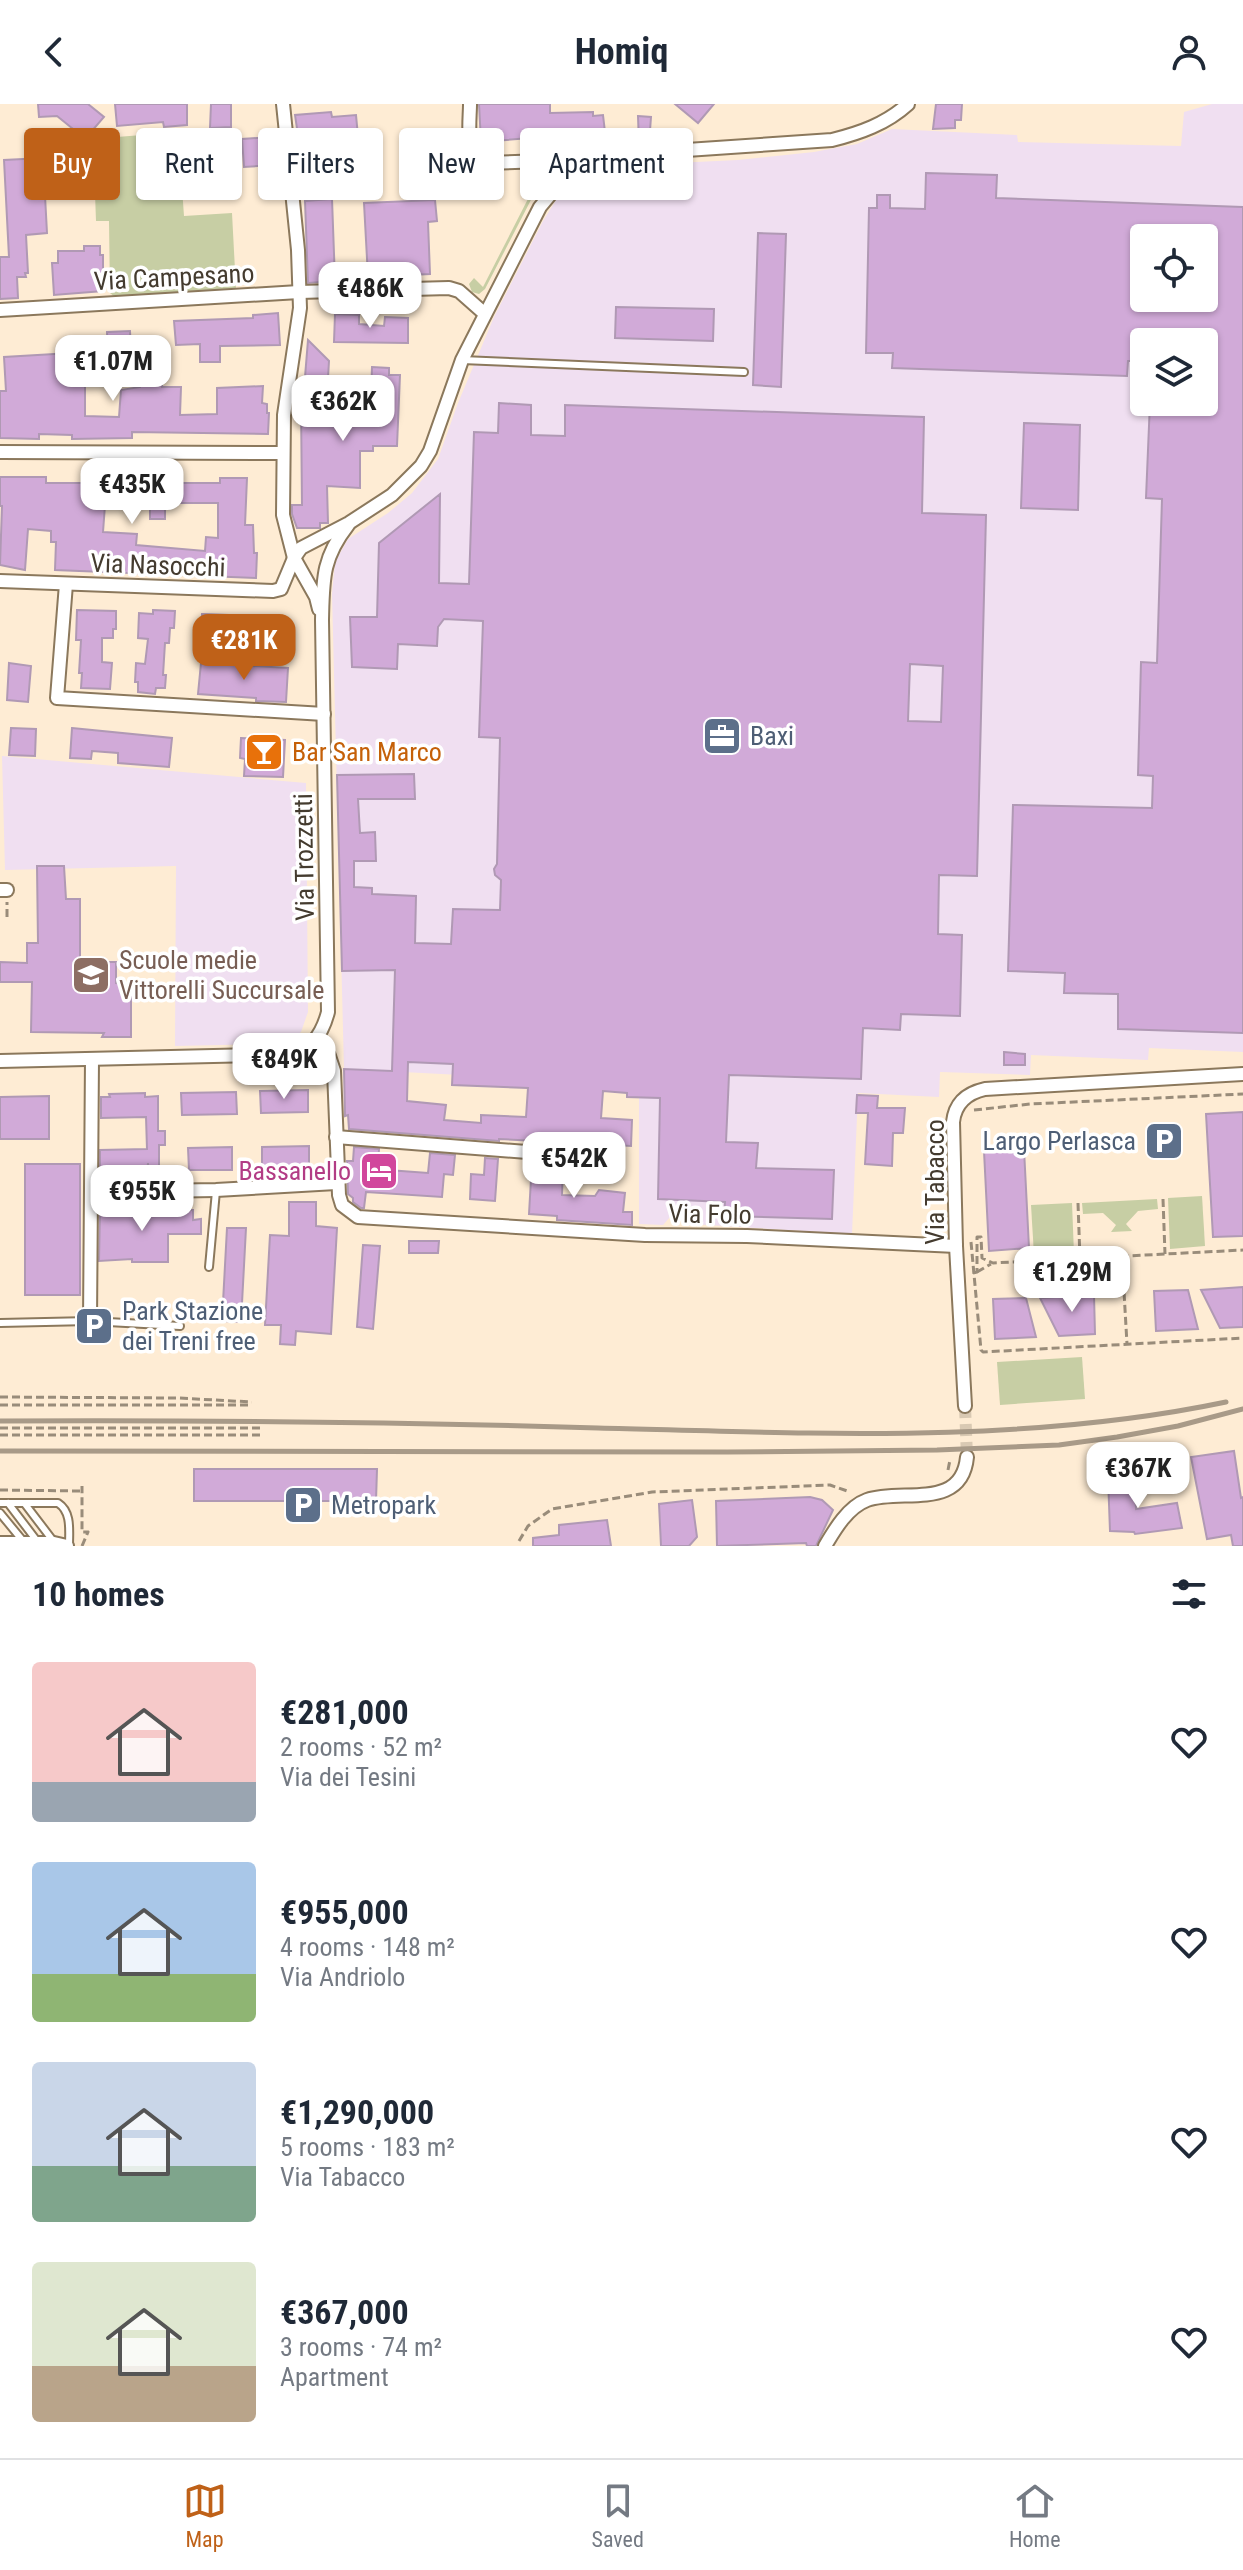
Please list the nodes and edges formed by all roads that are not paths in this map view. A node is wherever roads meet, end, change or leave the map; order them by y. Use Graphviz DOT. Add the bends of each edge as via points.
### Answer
graph roads {
  1 [pos="283,104"];
  2 [pos="470,104"];
  3 [pos="908,104"];
  4 [pos="693,150"];
  5 [pos="520,162"];
  6 [pos="546,200"];
  7 [pos="299,292"];
  8 [pos="0,310"];
  9 [pos="485,314"];
  10 [pos="462,360"];
  11 [pos="744,372"];
  12 [pos="0,452"];
  13 [pos="282,453"];
  14 [pos="349,523"];
  15 [pos="294,558"];
  16 [pos="0,581"];
  17 [pos="66,584"];
  18 [pos="322,620"];
  19 [pos="324,714"];
  20 [pos="315,1041"];
  21 [pos="92,1059"];
  22 [pos="0,1061"];
  23 [pos="1243,1074"];
  24 [pos="336,1137"];
  25 [pos="615,1159"];
  26 [pos="336,1183"];
  27 [pos="216,1190"];
  28 [pos="91,1192"];
  29 [pos="956,1246"];
  30 [pos="209,1267"];
  31 [pos="90,1321"];
  32 [pos="0,1323"];
  33 [pos="180,1326"];
  34 [pos="965,1406"];
  35 [pos="967,1457"];
  36 [pos="4,1503"];
  37 [pos="25,1504"];
  38 [pos="0,1513"];
  39 [pos="1,1541"];
  40 [pos="24,1543"];
  41 [pos="38,1543"];
  42 [pos="64,1545"];
  43 [pos="825,1546"];
  1 -- 7 [label="street"];
  2 -- 5 [label="street" via="471,147 477,159"];
  3 -- 4 [label="street, Via Trozzetti" via="883,123 832,140"];
  6 -- 9 [label="street, Via Trozzetti"];
  7 -- 8 [label="street, Via Campesano"];
  7 -- 9 [label="street, Via Campesano" via="449,288"];
  7 -- 13 [label="street"];
  9 -- 10 [label="street, Via Trozzetti"];
  10 -- 11 [label="lane"];
  10 -- 14 [label="street, Via Trozzetti" via="421,466 392,495"];
  12 -- 13 [label="street"];
  13 -- 15 [label="street" via="283,515"];
  14 -- 15 [label="street, Via Trozzetti" via="301,548"];
  14 -- 18 [label="street, Via Trozzetti" via="327,557"];
  15 -- 17 [label="street, Via Nasocchi" via="284,585 273,591"];
  15 -- 18 [label="street"];
  16 -- 17 [label="street, Via Nasocchi"];
  17 -- 19 [label="street" via="57,698"];
  18 -- 19 [label="street, Via Trozzetti"];
  19 -- 20 [label="street, Via Trozzetti" via="328,1012"];
  20 -- 21 [label="street" via="293,1054"];
  20 -- 24 [label="street" via="332,1062"];
  21 -- 22 [label="street"];
  21 -- 28 [label="street"];
  23 -- 29 [label="street, Via Tabacco" via="985,1089 968,1095 956,1107 953,1122"];
  24 -- 25 [label="street"];
  24 -- 26 [label="street"];
  26 -- 27 [label="street"];
  26 -- 29 [label="street, Via Folo" via="342,1205 367,1219"];
  27 -- 28 [label="street"];
  27 -- 30 [label="lane"];
  28 -- 31 [label="street"];
  29 -- 34 [label="street, Via Tabacco"];
  31 -- 32 [label="lane"];
  31 -- 33 [label="lane"];
  35 -- 43 [label="street" via="963,1475 948,1489 869,1499 838,1525"];
  36 -- 37 [label="lane"];
  36 -- 41 [label="lane"];
  37 -- 42 [label="lane"];
  37 -- 42 [label="lane" via="63,1506 69,1518"];
  38 -- 40 [label="lane"];
  39 -- 40 [label="street"];
  40 -- 41 [label="street"];
  41 -- 42 [label="street"];
}
